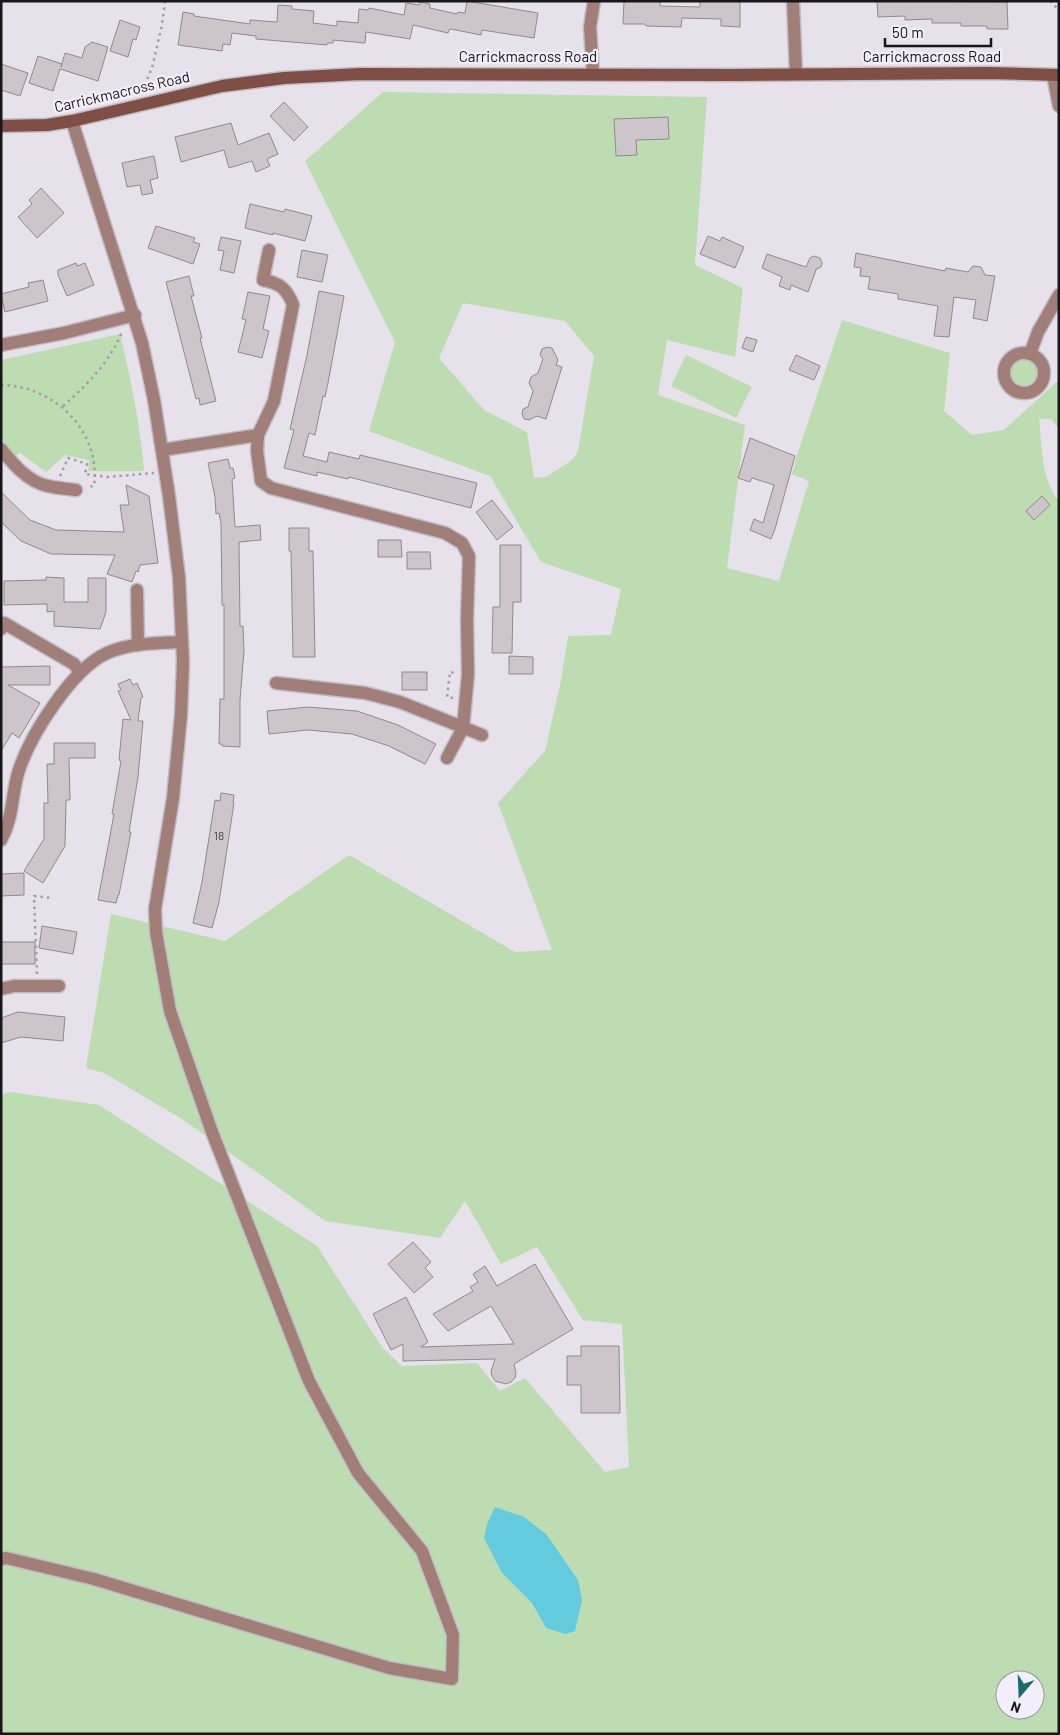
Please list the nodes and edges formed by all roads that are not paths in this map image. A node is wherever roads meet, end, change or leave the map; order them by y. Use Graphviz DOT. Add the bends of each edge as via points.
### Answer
graph roads {
  1 [pos="594,1"];
  2 [pos="793,1"];
  3 [pos="593,74"];
  4 [pos="796,74"];
  5 [pos="1056,75"];
  6 [pos="1059,106"];
  7 [pos="72,121"];
  8 [pos="1,126"];
  9 [pos="269,250"];
  10 [pos="1059,295"];
  11 [pos="129,316"];
  12 [pos="1,346"];
  13 [pos="1030,354"];
  14 [pos="258,435"];
  15 [pos="1,449"];
  16 [pos="162,450"];
  17 [pos="76,490"];
  18 [pos="137,590"];
  19 [pos="1,629"];
  20 [pos="182,642"];
  21 [pos="138,645"];
  22 [pos="80,672"];
  23 [pos="276,683"];
  24 [pos="462,728"];
  25 [pos="482,735"];
  26 [pos="447,758"];
  27 [pos="1,840"];
  28 [pos="59,986"];
  29 [pos="1,989"];
  30 [pos="1,1559"];
  1 -- 3 [label="street" via="590,27"];
  2 -- 4 [label="street"];
  3 -- 4 [label="main road, Carrickmacross Road"];
  3 -- 7 [label="main road, Carrickmacross Road" via="360,74 284,78 222,86"];
  4 -- 5 [label="main road, Carrickmacross Road"];
  5 -- 6 [label="street"];
  7 -- 8 [label="main road, Carrickmacross Road"];
  7 -- 11 [label="street"];
  9 -- 14 [label="street" via="262,280 288,292 292,306 274,400"];
  10 -- 13 [label="street" via="1038,332"];
  11 -- 12 [label="street"];
  11 -- 16 [label="street" via="154,400"];
  14 -- 16 [label="street"];
  14 -- 24 [label="street" via="261,481 271,488 445,533 462,542 469,556 468,674"];
  15 -- 17 [label="street" via="15,467 43,485"];
  16 -- 20 [label="street" via="179,577"];
  18 -- 21 [label="street"];
  19 -- 22 [label="street" via="4,623 74,664"];
  20 -- 21 [label="street"];
  20 -- 30 [label="street" via="178,751 155,909 170,1011 212,1132 309,1381 358,1473 422,1550 453,1635 452,1679 389,1668 94,1579"];
  21 -- 22 [label="street" via="106,654"];
  22 -- 27 [label="street" via="64,691 24,756 11,816"];
  23 -- 24 [label="street" via="365,692 400,702"];
  24 -- 25 [label="street"];
  24 -- 26 [label="street"];
  28 -- 29 [label="street"];
}
